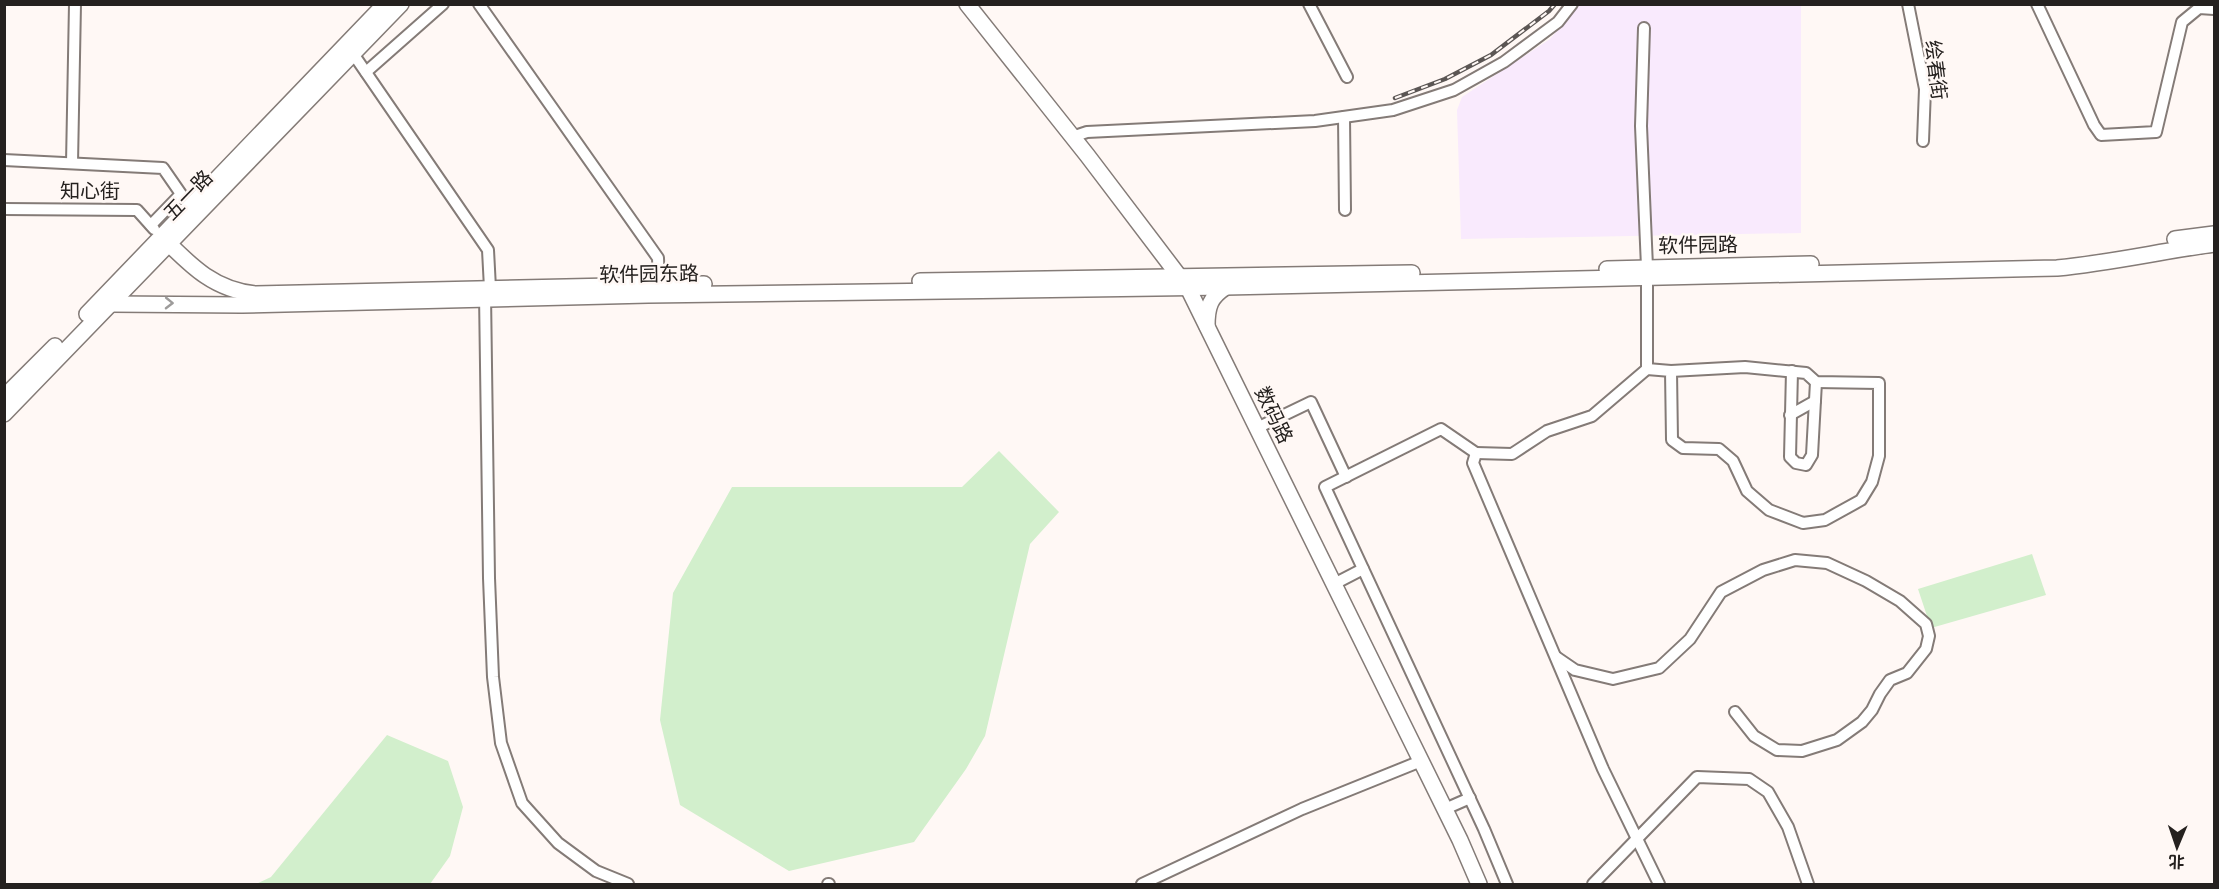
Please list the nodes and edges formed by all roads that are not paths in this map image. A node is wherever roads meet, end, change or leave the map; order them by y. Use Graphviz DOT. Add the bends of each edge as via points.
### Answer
graph roads {
  1 [pos="75,4"];
  2 [pos="385,4"];
  3 [pos="401,4"];
  4 [pos="443,4"];
  5 [pos="479,4"];
  6 [pos="967,4"];
  7 [pos="1309,4"];
  8 [pos="1572,4"];
  9 [pos="1908,4"];
  10 [pos="2037,4"];
  11 [pos="2214,9"];
  12 [pos="1644,28"];
  13 [pos="352,49"];
  14 [pos="366,72"];
  15 [pos="1347,77"];
  16 [pos="1344,117"];
  17 [pos="1072,137"];
  18 [pos="1923,141"];
  19 [pos="4,160"];
  20 [pos="72,163"];
  21 [pos="4,209"];
  22 [pos="1345,210"];
  23 [pos="151,225"];
  24 [pos="2214,234"];
  25 [pos="166,241"];
  26 [pos="2214,244"];
  27 [pos="1159,249"];
  28 [pos="1647,272"];
  29 [pos="1150,277"];
  30 [pos="1184,282"];
  31 [pos="659,284"];
  32 [pos="1226,287"];
  33 [pos="486,292"];
  34 [pos="111,304"];
  35 [pos="1207,326"];
  36 [pos="1647,369"];
  37 [pos="1671,371"];
  38 [pos="1792,371"];
  39 [pos="1816,382"];
  40 [pos="4,397"];
  41 [pos="1815,401"];
  42 [pos="4,414"];
  43 [pos="1790,415"];
  44 [pos="1257,428"];
  45 [pos="1476,453"];
  46 [pos="1346,477"];
  47 [pos="1363,569"];
  48 [pos="1334,584"];
  49 [pos="1556,657"];
  50 [pos="1735,711"];
  51 [pos="1421,761"];
  52 [pos="1470,798"];
  53 [pos="1445,809"];
  54 [pos="1636,839"];
  55 [pos="628,885"];
  56 [pos="1142,885"];
  57 [pos="1479,885"];
  58 [pos="1507,885"];
  59 [pos="1593,885"];
  60 [pos="1659,885"];
  61 [pos="1808,885"];
  1 -- 20 [label="street"];
  2 -- 13 [label="main road, 五一路"];
  3 -- 13 [label="main road, 五一路"];
  4 -- 14 [label="street"];
  5 -- 31 [label="street" via="658,258"];
  6 -- 17 [label="main road, 数码路"];
  7 -- 15 [label="street"];
  8 -- 16 [label="street" via="1558,22 1504,62 1454,90 1393,110"];
  9 -- 18 [label="street, 绘春街" via="1925,89"];
  10 -- 11 [label="street" via="2101,135 2156,132 2182,22 2199,8"];
  12 -- 28 [label="street" via="1641,126"];
  13 -- 14 [label="street"];
  13 -- 25 [label="main road, 五一路"];
  14 -- 33 [label="street" via="488,250"];
  16 -- 17 [label="street" via="1087,132"];
  16 -- 22 [label="street"];
  17 -- 27 [label="main road, 数码路"];
  19 -- 20 [label="street"];
  20 -- 23 [label="street" via="163,168 181,194"];
  21 -- 23 [label="street, 知心街" via="137,210"];
  23 -- 25 [label="street, 知心街"];
  24 -- 28 [label="main road, 软件园路" via="2087,257"];
  25 -- 33 [label="main road, 软件园东路" via="218,285 243,293"];
  25 -- 34 [label="main road, 五一路"];
  25 -- 40 [label="main road, 五一路"];
  26 -- 28 [label="main road, 软件园路" via="2057,268"];
  27 -- 29 [label="main road" via="1158,268"];
  27 -- 30 [label="main road, 数码路"];
  28 -- 30 [label="main road, 软件园路" via="1454,273"];
  28 -- 32 [label="main road, 软件园路"];
  28 -- 36 [label="street"];
  29 -- 30 [label="main road, 软件园东路"];
  29 -- 31 [label="main road, 软件园东路"];
  30 -- 32 [label="main road, 软件园路"];
  30 -- 33 [label="main road, 软件园东路"];
  30 -- 35 [label="main road, 数码路"];
  31 -- 33 [label="main road, 软件园东路"];
  32 -- 35 [label="main road" via="1210,301"];
  34 -- 33 [label="main road, 软件园东路, one-way" via="254,304"];
  33 -- 55 [label="street" via="489,578 493,677 501,743 522,802 558,843 596,871"];
  34 -- 42 [label="main road, 五一路"];
  35 -- 44 [label="main road, 数码路"];
  36 -- 37 [label="street"];
  36 -- 45 [label="street" via="1592,416 1547,431 1512,454"];
  37 -- 38 [label="street" via="1744,367"];
  37 -- 39 [label="street" via="1672,440 1683,448 1719,448 1733,461 1747,491 1769,510 1803,523 1825,520 1861,500 1872,482 1879,456 1879,383"];
  38 -- 39 [label="street" via="1806,373"];
  38 -- 43 [label="street"];
  39 -- 41 [label="street"];
  41 -- 43 [label="street"];
  41 -- 43 [label="street" via="1812,455 1806,465 1796,464 1790,457"];
  44 -- 46 [label="street" via="1311,402"];
  44 -- 48 [label="main road, 数码路"];
  45 -- 46 [label="street" via="1442,429"];
  45 -- 49 [label="street" via="1473,463"];
  46 -- 47 [label="street" via="1325,487"];
  47 -- 48 [label="street"];
  47 -- 52 [label="street"];
  48 -- 51 [label="main road, 数码路"];
  49 -- 50 [label="street" via="1575,670 1613,679 1659,668 1690,639 1721,592 1763,570 1795,560 1827,563 1866,581 1900,601 1926,624 1926,649 1907,673 1890,680 1862,722 1837,740 1802,751 1777,750 1754,736"];
  49 -- 54 [label="street"];
  51 -- 53 [label="main road, 数码路"];
  51 -- 56 [label="street" via="1302,809"];
  52 -- 53 [label="street"];
  52 -- 58 [label="street"];
  53 -- 57 [label="main road, 数码路"];
  54 -- 59 [label="street"];
  54 -- 60 [label="street"];
  54 -- 61 [label="street" via="1697,777 1749,779 1768,792 1788,827"];
}
